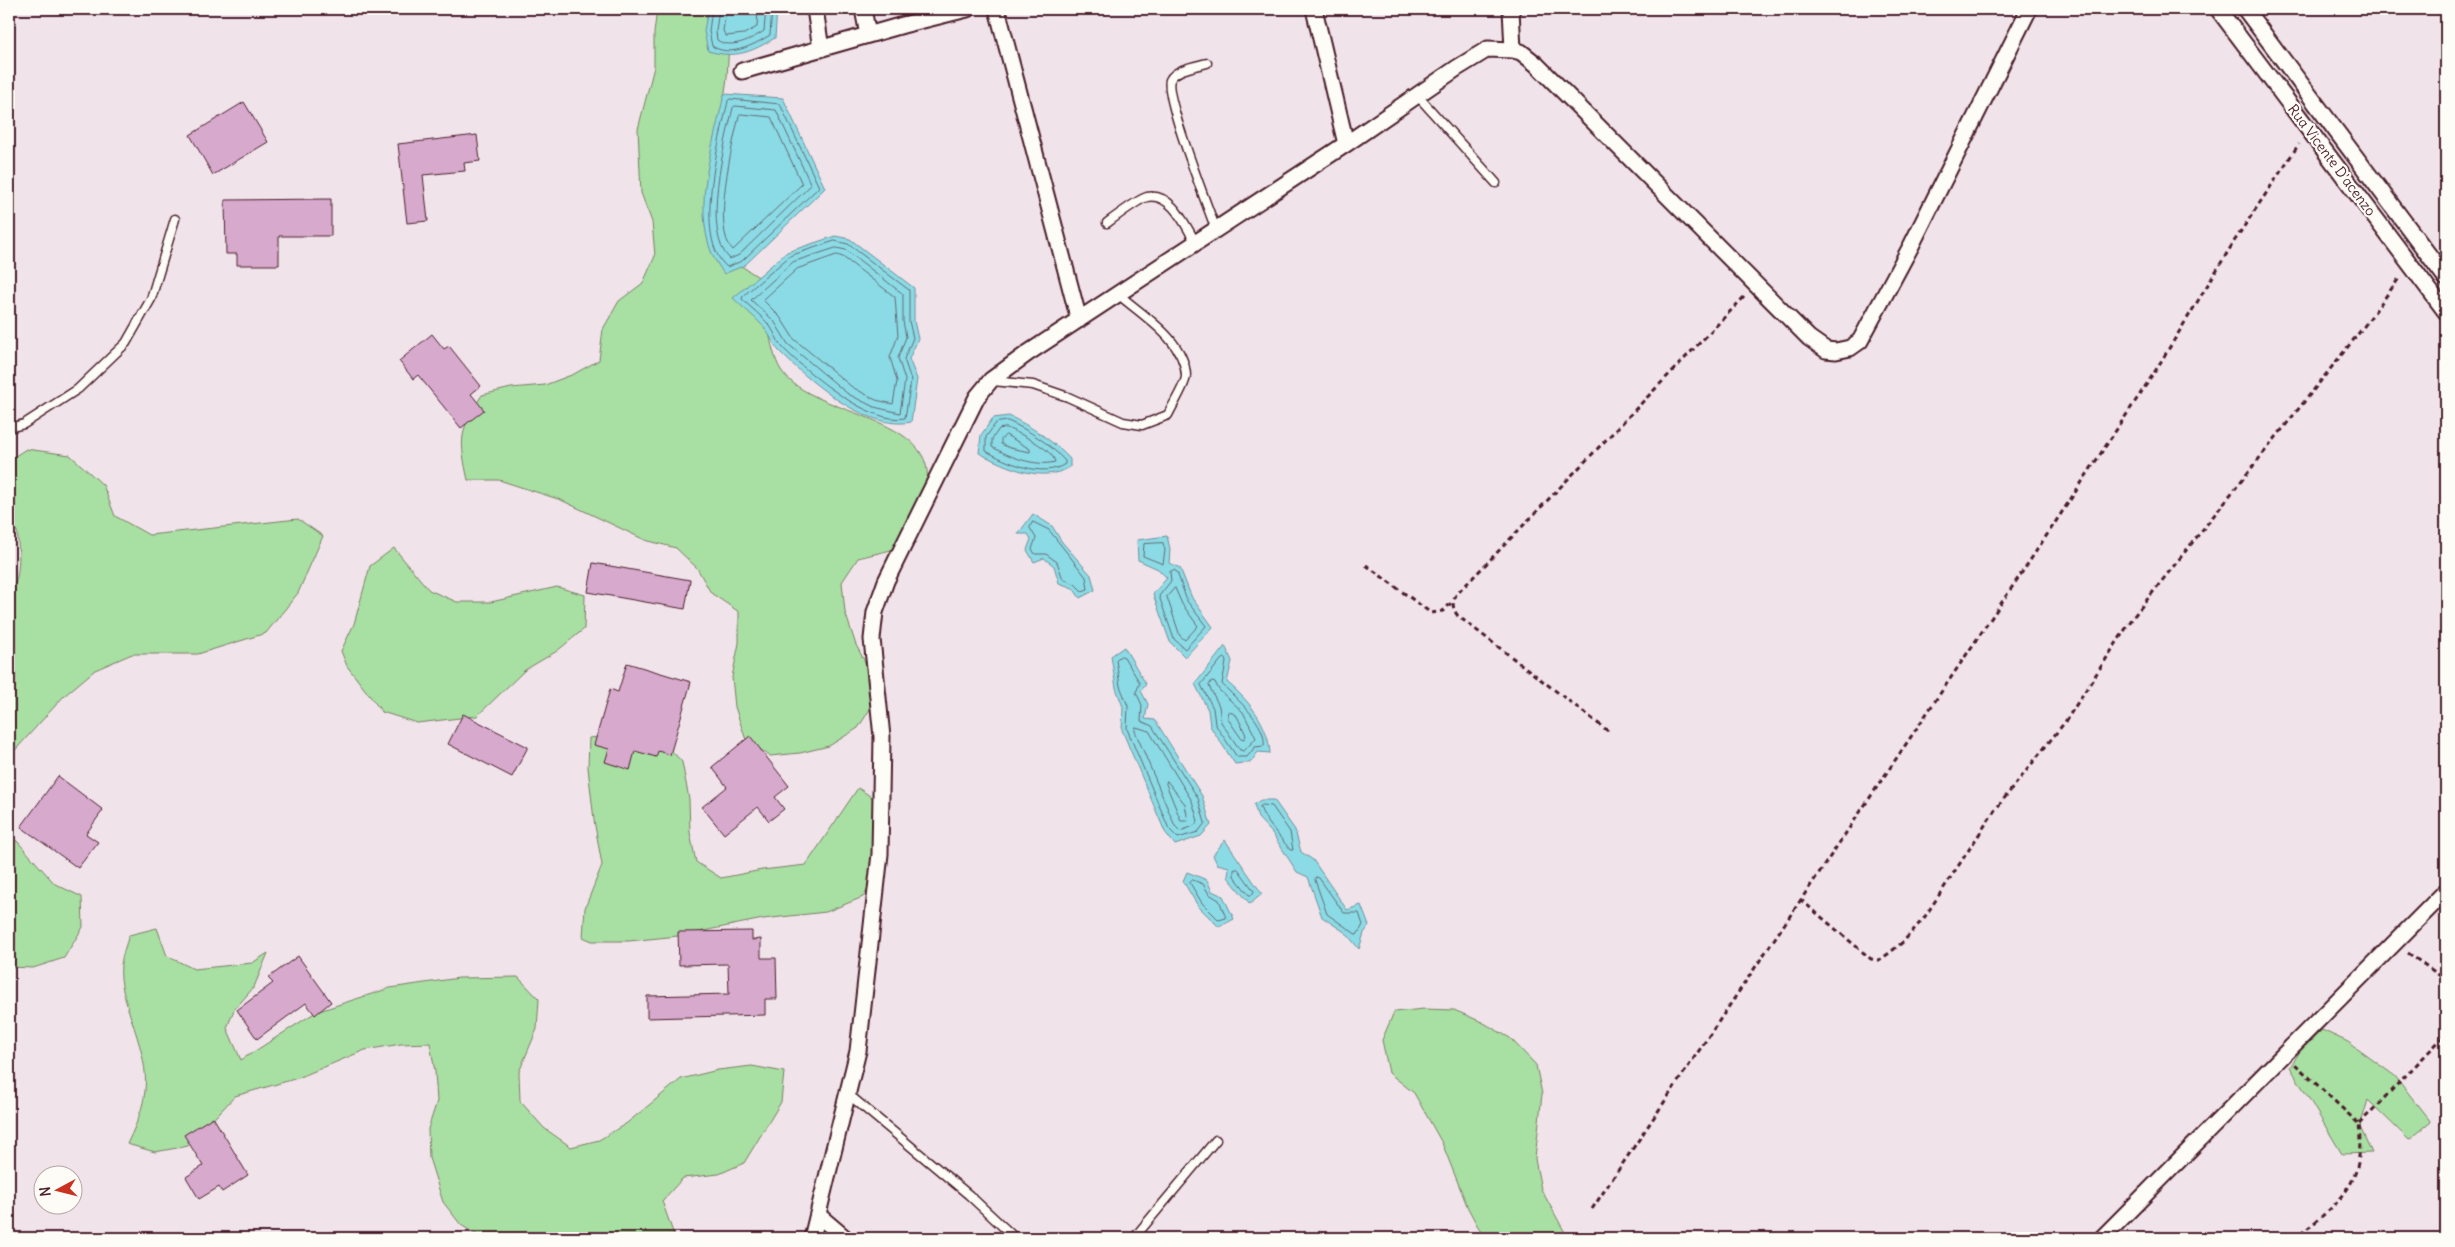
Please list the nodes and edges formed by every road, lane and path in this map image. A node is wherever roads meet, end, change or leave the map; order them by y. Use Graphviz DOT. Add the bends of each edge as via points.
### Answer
graph roads {
  1 [pos="815,9"];
  2 [pos="863,9"];
  3 [pos="968,9"];
  4 [pos="997,9"];
  5 [pos="1314,9"];
  6 [pos="1511,9"];
  7 [pos="2029,9"];
  8 [pos="2218,9"];
  9 [pos="2245,9"];
  10 [pos="868,35"];
  11 [pos="821,49"];
  12 [pos="1513,50"];
  13 [pos="1207,63"];
  14 [pos="742,71"];
  15 [pos="1417,95"];
  16 [pos="2309,129"];
  17 [pos="1346,144"];
  18 [pos="1496,184"];
  19 [pos="175,219"];
  20 [pos="1106,223"];
  21 [pos="1216,230"];
  22 [pos="1196,243"];
  23 [pos="2410,263"];
  24 [pos="2446,278"];
  25 [pos="1756,285"];
  26 [pos="1118,294"];
  27 [pos="2446,312"];
  28 [pos="1079,320"];
  29 [pos="992,380"];
  30 [pos="9,428"];
  31 [pos="1366,565"];
  32 [pos="1452,602"];
  33 [pos="1608,731"];
  34 [pos="2446,891"];
  35 [pos="1800,899"];
  36 [pos="2393,943"];
  37 [pos="2446,980"];
  38 [pos="2446,1034"];
  39 [pos="2284,1053"];
  40 [pos="848,1094"];
  41 [pos="2359,1124"];
  42 [pos="1216,1140"];
  43 [pos="1592,1209"];
  44 [pos="818,1215"];
  45 [pos="812,1238"];
  46 [pos="845,1238"];
  47 [pos="1014,1238"];
  48 [pos="1134,1238"];
  49 [pos="2102,1238"];
  50 [pos="2296,1238"];
  1 -- 11 [label="street"];
  2 -- 10 [label="street"];
  3 -- 10 [label="street"];
  4 -- 28 [label="street"];
  5 -- 17 [label="street"];
  6 -- 12 [label="street"];
  7 -- 25 [label="street" via="1912,246 1860,340 1843,351 1826,350 1809,338"];
  8 -- 16 [label="street, Rua Vicente D'acenzo"];
  9 -- 24 [label="street"];
  10 -- 11 [label="street"];
  11 -- 14 [label="street"];
  12 -- 15 [label="street" via="1488,49"];
  12 -- 25 [label="street" via="1536,64"];
  13 -- 21 [label="lane" via="1174,74 1169,82 1170,96"];
  15 -- 17 [label="street"];
  15 -- 18 [label="lane"];
  16 -- 23 [label="street, Rua Vicente D'acenzo"];
  16 -- 35 [label="path" via="2235,240 2148,382"];
  17 -- 21 [label="street"];
  19 -- 30 [label="lane" via="151,299 126,343 78,389 24,424"];
  20 -- 22 [label="lane" via="1147,197 1162,199 1174,207"];
  21 -- 22 [label="street"];
  22 -- 26 [label="street"];
  23 -- 27 [label="street, Rua Vicente D'acenzo"];
  23 -- 35 [label="path" via="2356,337 2134,616 2064,722 1995,810 1924,918 1903,942 1883,958 1871,959"];
  25 -- 32 [label="path"];
  26 -- 28 [label="street"];
  26 -- 29 [label="lane" via="1180,351 1186,377 1168,415 1142,425 1123,422 1033,385"];
  28 -- 29 [label="street"];
  29 -- 40 [label="street" via="977,397 886,581 875,612 872,639 882,737 880,854 858,1050"];
  31 -- 32 [label="path" via="1431,613 1443,611"];
  32 -- 33 [label="path" via="1458,616"];
  34 -- 36 [label="street"];
  35 -- 43 [label="path"];
  36 -- 37 [label="path"];
  36 -- 39 [label="street"];
  38 -- 41 [label="path"];
  39 -- 41 [label="path"];
  39 -- 49 [label="street"];
  40 -- 44 [label="street"];
  40 -- 47 [label="lane" via="969,1195"];
  41 -- 50 [label="path" via="2361,1147 2355,1177 2341,1200"];
  42 -- 48 [label="lane"];
  44 -- 45 [label="street"];
  44 -- 46 [label="street"];
}
